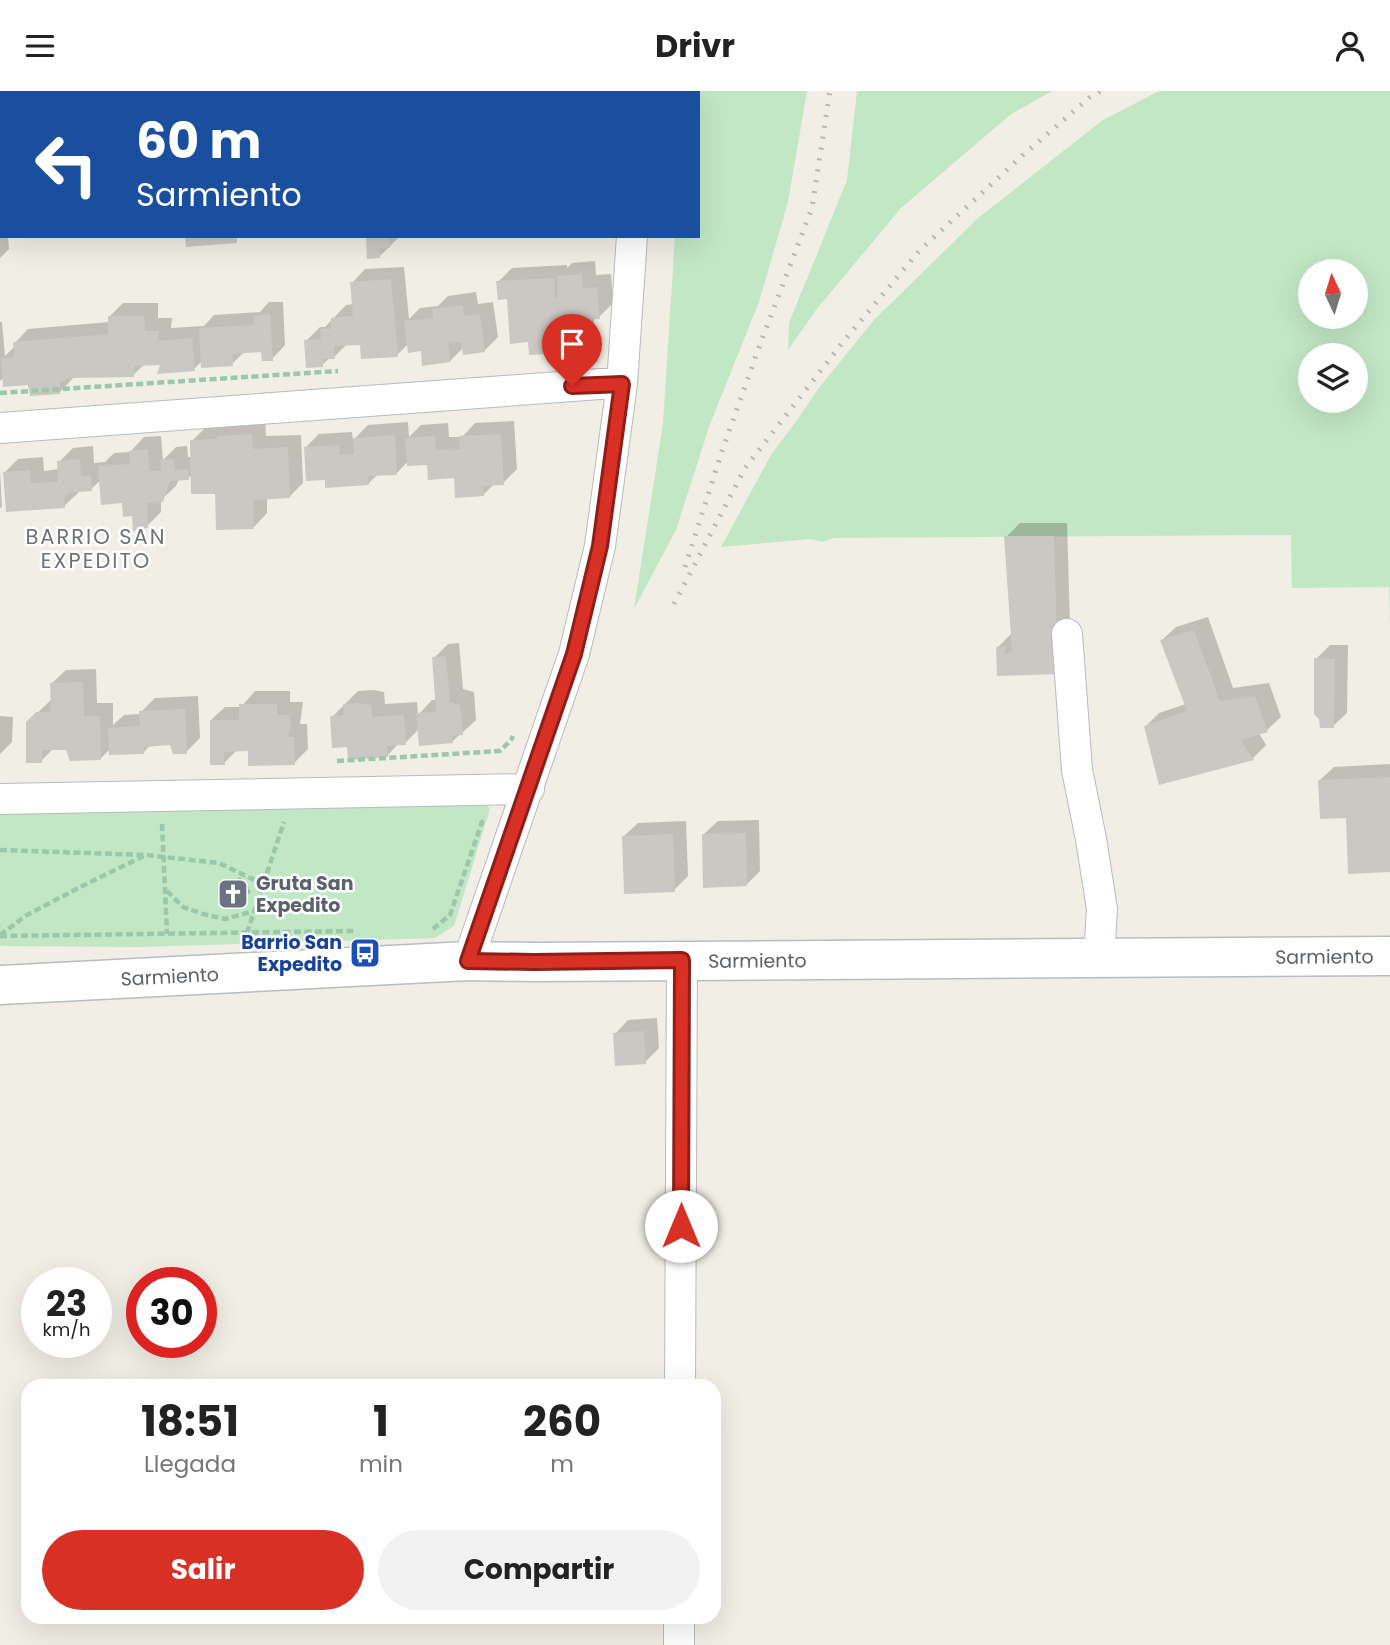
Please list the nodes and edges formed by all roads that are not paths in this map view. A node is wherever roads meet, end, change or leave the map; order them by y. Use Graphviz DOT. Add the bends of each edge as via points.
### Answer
graph roads {
  1 [pos="632,238"];
  2 [pos="622,384"];
  3 [pos="0,428"];
  4 [pos="1067,634"];
  5 [pos="529,789"];
  6 [pos="0,799"];
  7 [pos="1390,956"];
  8 [pos="1099,957"];
  9 [pos="682,960"];
  10 [pos="468,961"];
  11 [pos="0,985"];
  12 [pos="680,1379"];
  13 [pos="679,1624"];
  14 [pos="679,1645"];
  1 -- 2 [label="street"];
  2 -- 3 [label="street"];
  2 -- 5 [label="street" via="600,546 574,654"];
  4 -- 8 [label="street" via="1077,770 1102,909"];
  5 -- 6 [label="street"];
  5 -- 10 [label="street"];
  7 -- 8 [label="main road, Sarmiento"];
  8 -- 9 [label="main road, Sarmiento"];
  9 -- 10 [label="main road, Sarmiento"];
  9 -- 12 [label="street"];
  10 -- 11 [label="main road, Sarmiento"];
  13 -- 14 [label="street"];
}
